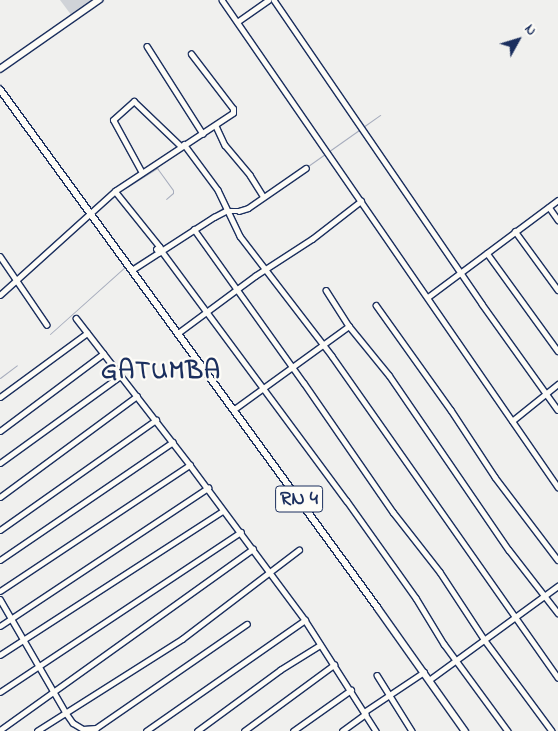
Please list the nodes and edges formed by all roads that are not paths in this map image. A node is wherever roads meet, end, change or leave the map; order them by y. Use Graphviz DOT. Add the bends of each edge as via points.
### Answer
graph roads {
  1 [pos="98,0"];
  2 [pos="222,0"];
  3 [pos="268,0"];
  4 [pos="274,0"];
  5 [pos="237,22"];
  6 [pos="146,46"];
  7 [pos="191,54"];
  8 [pos="0,69"];
  9 [pos="0,89"];
  10 [pos="216,126"];
  11 [pos="202,134"];
  12 [pos="183,145"];
  13 [pos="306,168"];
  14 [pos="142,173"];
  15 [pos="114,190"];
  16 [pos="262,195"];
  17 [pos="558,200"];
  18 [pos="361,201"];
  19 [pos="549,207"];
  20 [pos="225,208"];
  21 [pos="90,211"];
  22 [pos="558,220"];
  23 [pos="194,229"];
  24 [pos="515,232"];
  25 [pos="159,250"];
  26 [pos="487,253"];
  27 [pos="0,256"];
  28 [pos="132,270"];
  29 [pos="265,270"];
  30 [pos="460,272"];
  31 [pos="16,279"];
  32 [pos="326,290"];
  33 [pos="558,290"];
  34 [pos="238,291"];
  35 [pos="0,295"];
  36 [pos="428,297"];
  37 [pos="376,305"];
  38 [pos="207,314"];
  39 [pos="76,318"];
  40 [pos="47,325"];
  41 [pos="349,326"];
  42 [pos="87,333"];
  43 [pos="178,333"];
  44 [pos="323,344"];
  45 [pos="558,351"];
  46 [pos="103,354"];
  47 [pos="292,366"];
  48 [pos="120,376"];
  49 [pos="558,384"];
  50 [pos="263,386"];
  51 [pos="546,393"];
  52 [pos="137,396"];
  53 [pos="0,397"];
  54 [pos="233,410"];
  55 [pos="558,410"];
  56 [pos="156,420"];
  57 [pos="512,421"];
  58 [pos="0,430"];
  59 [pos="173,442"];
  60 [pos="0,464"];
  61 [pos="190,465"];
  62 [pos="558,487"];
  63 [pos="208,488"];
  64 [pos="0,496"];
  65 [pos="223,511"];
  66 [pos="0,530"];
  67 [pos="241,532"];
  68 [pos="253,549"];
  69 [pos="300,550"];
  70 [pos="0,560"];
  71 [pos="558,560"];
  72 [pos="268,571"];
  73 [pos="558,586"];
  74 [pos="0,591"];
  75 [pos="545,594"];
  76 [pos="0,599"];
  77 [pos="558,613"];
  78 [pos="516,617"];
  79 [pos="12,618"];
  80 [pos="305,620"];
  81 [pos="248,624"];
  82 [pos="0,626"];
  83 [pos="484,639"];
  84 [pos="24,640"];
  85 [pos="320,644"];
  86 [pos="0,655"];
  87 [pos="455,660"];
  88 [pos="334,665"];
  89 [pos="39,666"];
  90 [pos="424,672"];
  91 [pos="377,675"];
  92 [pos="558,678"];
  93 [pos="429,680"];
  94 [pos="351,690"];
  95 [pos="0,692"];
  96 [pos="54,693"];
  97 [pos="390,696"];
  98 [pos="66,713"];
  99 [pos="365,713"];
  100 [pos="0,730"];
  101 [pos="37,731"];
  102 [pos="146,731"];
  103 [pos="197,731"];
  104 [pos="244,731"];
  105 [pos="293,731"];
  106 [pos="342,731"];
  107 [pos="376,731"];
  108 [pos="412,731"];
  109 [pos="465,731"];
  110 [pos="508,731"];
  111 [pos="552,731"];
  1 -- 8 [label="main road"];
  2 -- 5 [label="street"];
  3 -- 5 [label="street"];
  4 -- 30 [label="street"];
  5 -- 18 [label="street"];
  6 -- 11 [label="street"];
  7 -- 10 [label="street" via="234,111"];
  9 -- 21 [label="main road, RN 4"];
  10 -- 11 [label="street"];
  10 -- 16 [label="street" via="225,145"];
  11 -- 12 [label="street"];
  12 -- 14 [label="street"];
  12 -- 14 [label="street" via="134,101 113,120"];
  12 -- 20 [label="street" via="218,190"];
  13 -- 16 [label="street"];
  14 -- 15 [label="street"];
  15 -- 21 [label="street"];
  15 -- 25 [label="street" via="160,247"];
  16 -- 20 [label="street" via="239,211"];
  17 -- 19 [label="street"];
  18 -- 29 [label="street"];
  18 -- 36 [label="street"];
  19 -- 22 [label="street"];
  19 -- 24 [label="street"];
  20 -- 23 [label="street"];
  20 -- 29 [label="street" via="240,236"];
  21 -- 28 [label="main road, RN 4"];
  21 -- 31 [label="street"];
  23 -- 25 [label="street"];
  23 -- 34 [label="street"];
  24 -- 26 [label="street"];
  24 -- 33 [label="street"];
  25 -- 28 [label="street"];
  25 -- 38 [label="street"];
  26 -- 30 [label="street"];
  26 -- 45 [label="street"];
  27 -- 31 [label="street"];
  28 -- 43 [label="main road, RN 4"];
  29 -- 34 [label="street"];
  29 -- 44 [label="street"];
  30 -- 36 [label="street"];
  30 -- 51 [label="street"];
  31 -- 35 [label="street"];
  31 -- 40 [label="street"];
  32 -- 41 [label="street"];
  34 -- 38 [label="street"];
  34 -- 47 [label="street"];
  36 -- 57 [label="street"];
  37 -- 71 [label="street" via="495,477"];
  38 -- 43 [label="street"];
  38 -- 50 [label="street"];
  39 -- 42 [label="street"];
  41 -- 44 [label="street"];
  41 -- 75 [label="street" via="389,375 509,550"];
  42 -- 46 [label="street"];
  42 -- 53 [label="street"];
  43 -- 54 [label="main road, RN 4"];
  44 -- 47 [label="street"];
  44 -- 78 [label="street"];
  46 -- 48 [label="street"];
  46 -- 58 [label="street"];
  47 -- 50 [label="street"];
  47 -- 83 [label="street"];
  48 -- 52 [label="street"];
  48 -- 60 [label="street"];
  49 -- 51 [label="street"];
  50 -- 54 [label="street"];
  50 -- 87 [label="street" via="396,568"];
  51 -- 55 [label="street"];
  51 -- 57 [label="street"];
  52 -- 56 [label="street"];
  52 -- 64 [label="street"];
  54 -- 90 [label="main road, RN 4"];
  56 -- 59 [label="street"];
  56 -- 66 [label="street"];
  57 -- 62 [label="street"];
  59 -- 61 [label="street"];
  59 -- 70 [label="street"];
  61 -- 63 [label="street"];
  61 -- 74 [label="street"];
  63 -- 65 [label="street"];
  63 -- 79 [label="street"];
  65 -- 67 [label="street"];
  65 -- 84 [label="street"];
  67 -- 68 [label="street"];
  67 -- 89 [label="street"];
  68 -- 72 [label="street"];
  68 -- 96 [label="street"];
  69 -- 72 [label="street"];
  72 -- 80 [label="street"];
  72 -- 98 [label="street" via="182,639"];
  73 -- 75 [label="street"];
  75 -- 77 [label="street"];
  75 -- 78 [label="street"];
  76 -- 79 [label="street"];
  78 -- 83 [label="street"];
  78 -- 92 [label="street"];
  79 -- 82 [label="street"];
  79 -- 84 [label="street"];
  80 -- 85 [label="street"];
  80 -- 102 [label="street"];
  81 -- 98 [label="street" via="96,728 77,727"];
  83 -- 87 [label="street"];
  83 -- 111 [label="street"];
  84 -- 86 [label="street"];
  84 -- 89 [label="street"];
  85 -- 88 [label="street"];
  85 -- 103 [label="street"];
  87 -- 93 [label="street"];
  87 -- 110 [label="street"];
  88 -- 94 [label="street"];
  88 -- 104 [label="street"];
  89 -- 95 [label="street"];
  89 -- 96 [label="street"];
  90 -- 93 [label="main road, RN 4"];
  90 -- 97 [label="street"];
  91 -- 97 [label="street"];
  93 -- 109 [label="main road, RN 4"];
  94 -- 99 [label="street"];
  94 -- 105 [label="street"];
  96 -- 98 [label="street"];
  96 -- 100 [label="street"];
  97 -- 99 [label="street"];
  97 -- 108 [label="street"];
  98 -- 101 [label="street"];
  99 -- 106 [label="street"];
  99 -- 107 [label="street"];
}
